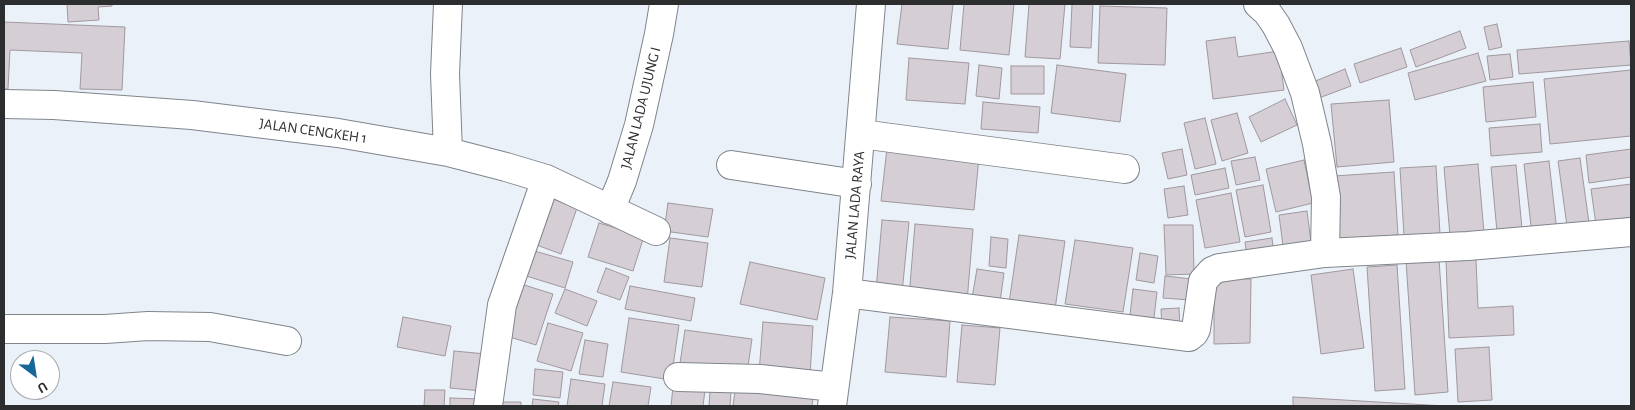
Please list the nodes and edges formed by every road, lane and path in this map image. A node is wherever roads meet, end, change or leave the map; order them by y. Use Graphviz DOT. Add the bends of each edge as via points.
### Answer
graph roads {
  1 [pos="448,4"];
  2 [pos="664,4"];
  3 [pos="871,4"];
  4 [pos="1258,4"];
  5 [pos="4,104"];
  6 [pos="861,134"];
  7 [pos="448,152"];
  8 [pos="730,165"];
  9 [pos="1125,169"];
  10 [pos="546,179"];
  11 [pos="857,184"];
  12 [pos="610,210"];
  13 [pos="656,231"];
  14 [pos="1631,232"];
  15 [pos="1325,253"];
  16 [pos="847,293"];
  17 [pos="4,329"];
  18 [pos="287,341"];
  19 [pos="678,377"];
  20 [pos="833,397"];
  21 [pos="488,406"];
  1 -- 7 [label="street" via="445,74"];
  2 -- 12 [label="street, JALAN LADA UJUNG I" via="639,124"];
  3 -- 6 [label="street, JALAN LADA RAYA"];
  4 -- 15 [label="street" via="1276,25 1305,94 1326,197"];
  5 -- 7 [label="street, JALAN CENGKEH 1" via="192,115 338,133"];
  6 -- 9 [label="street"];
  6 -- 11 [label="street, JALAN LADA RAYA"];
  7 -- 10 [label="street, JALAN CENGKEH 1"];
  8 -- 11 [label="street"];
  10 -- 12 [label="street, JALAN CENGKEH 1"];
  10 -- 21 [label="street" via="502,305"];
  11 -- 16 [label="street, JALAN LADA RAYA"];
  12 -- 13 [label="street, JALAN CENGKEH 1"];
  14 -- 15 [label="street" via="1468,246"];
  15 -- 16 [label="street" via="1258,261 1212,271 1203,281 1196,329 1189,336"];
  16 -- 20 [label="street, JALAN LADA RAYA"];
  17 -- 18 [label="street" via="210,327"];
  19 -- 20 [label="street" via="760,379"];
}
